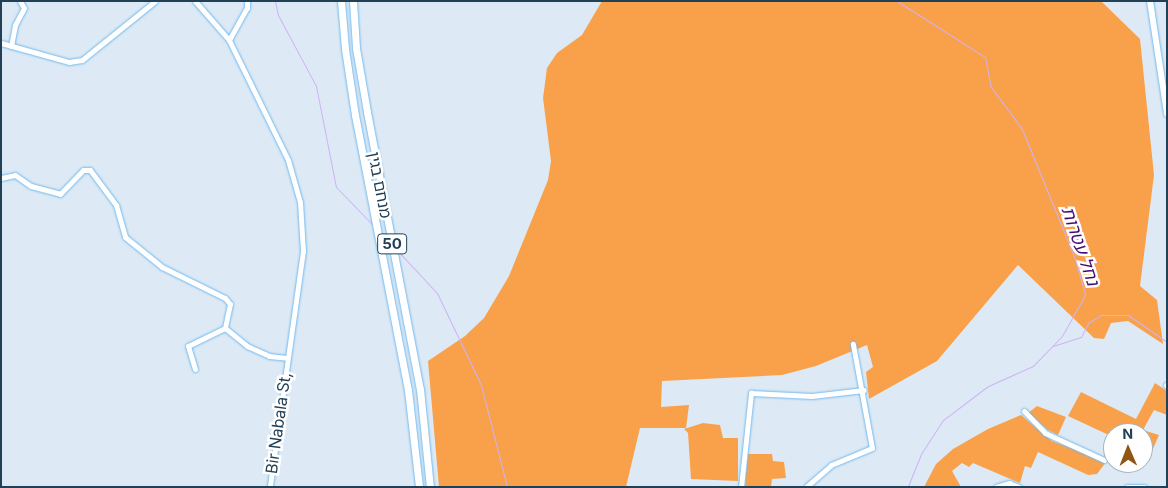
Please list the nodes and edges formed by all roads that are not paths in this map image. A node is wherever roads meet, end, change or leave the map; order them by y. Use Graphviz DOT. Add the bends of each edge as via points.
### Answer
graph roads {
  1 [pos="20,1"];
  2 [pos="155,1"];
  3 [pos="195,1"];
  4 [pos="247,1"];
  5 [pos="342,1"];
  6 [pos="353,1"];
  7 [pos="1150,1"];
  8 [pos="229,40"];
  9 [pos="1,43"];
  10 [pos="11,46"];
  11 [pos="1166,99"];
  12 [pos="1167,114"];
  13 [pos="1,178"];
  14 [pos="225,328"];
  15 [pos="853,344"];
  16 [pos="287,358"];
  17 [pos="195,369"];
  18 [pos="864,390"];
  19 [pos="1024,411"];
  20 [pos="1103,460"];
  21 [pos="997,486"];
  22 [pos="270,487"];
  23 [pos="419,487"];
  24 [pos="430,487"];
  25 [pos="741,487"];
  26 [pos="806,487"];
  27 [pos="1019,487"];
  28 [pos="1126,487"];
  29 [pos="1144,487"];
  1 -- 10 [label="street" via="24,8 15,25"];
  2 -- 10 [label="street" via="82,60 69,62"];
  3 -- 8 [label="street, Bir Nabala St,"];
  4 -- 8 [label="street" via="247,8"];
  5 -- 23 [label="highway, מנחם בגין / 50" via="355,115 408,390"];
  6 -- 24 [label="highway, מנחם בגין / 50" via="366,112 418,381"];
  7 -- 11 [label="main road"];
  8 -- 16 [label="street, Bir Nabala St," via="288,160 300,202 303,251"];
  9 -- 10 [label="street"];
  11 -- 12 [label="main road"];
  13 -- 14 [label="street" via="8,174 31,186 60,194 83,170 90,170 116,205 125,237 162,267 225,298 230,304"];
  14 -- 16 [label="street" via="247,346 269,356"];
  14 -- 17 [label="street" via="188,346"];
  15 -- 18 [label="street"];
  16 -- 22 [label="street, Bir Nabala St,"];
  18 -- 25 [label="street" via="812,396 751,393"];
  18 -- 26 [label="street" via="865,418 872,448 832,465"];
  19 -- 20 [label="street" via="1046,433"];
  21 -- 27 [label="street" via="1009,483"];
  28 -- 29 [label="street"];
}
